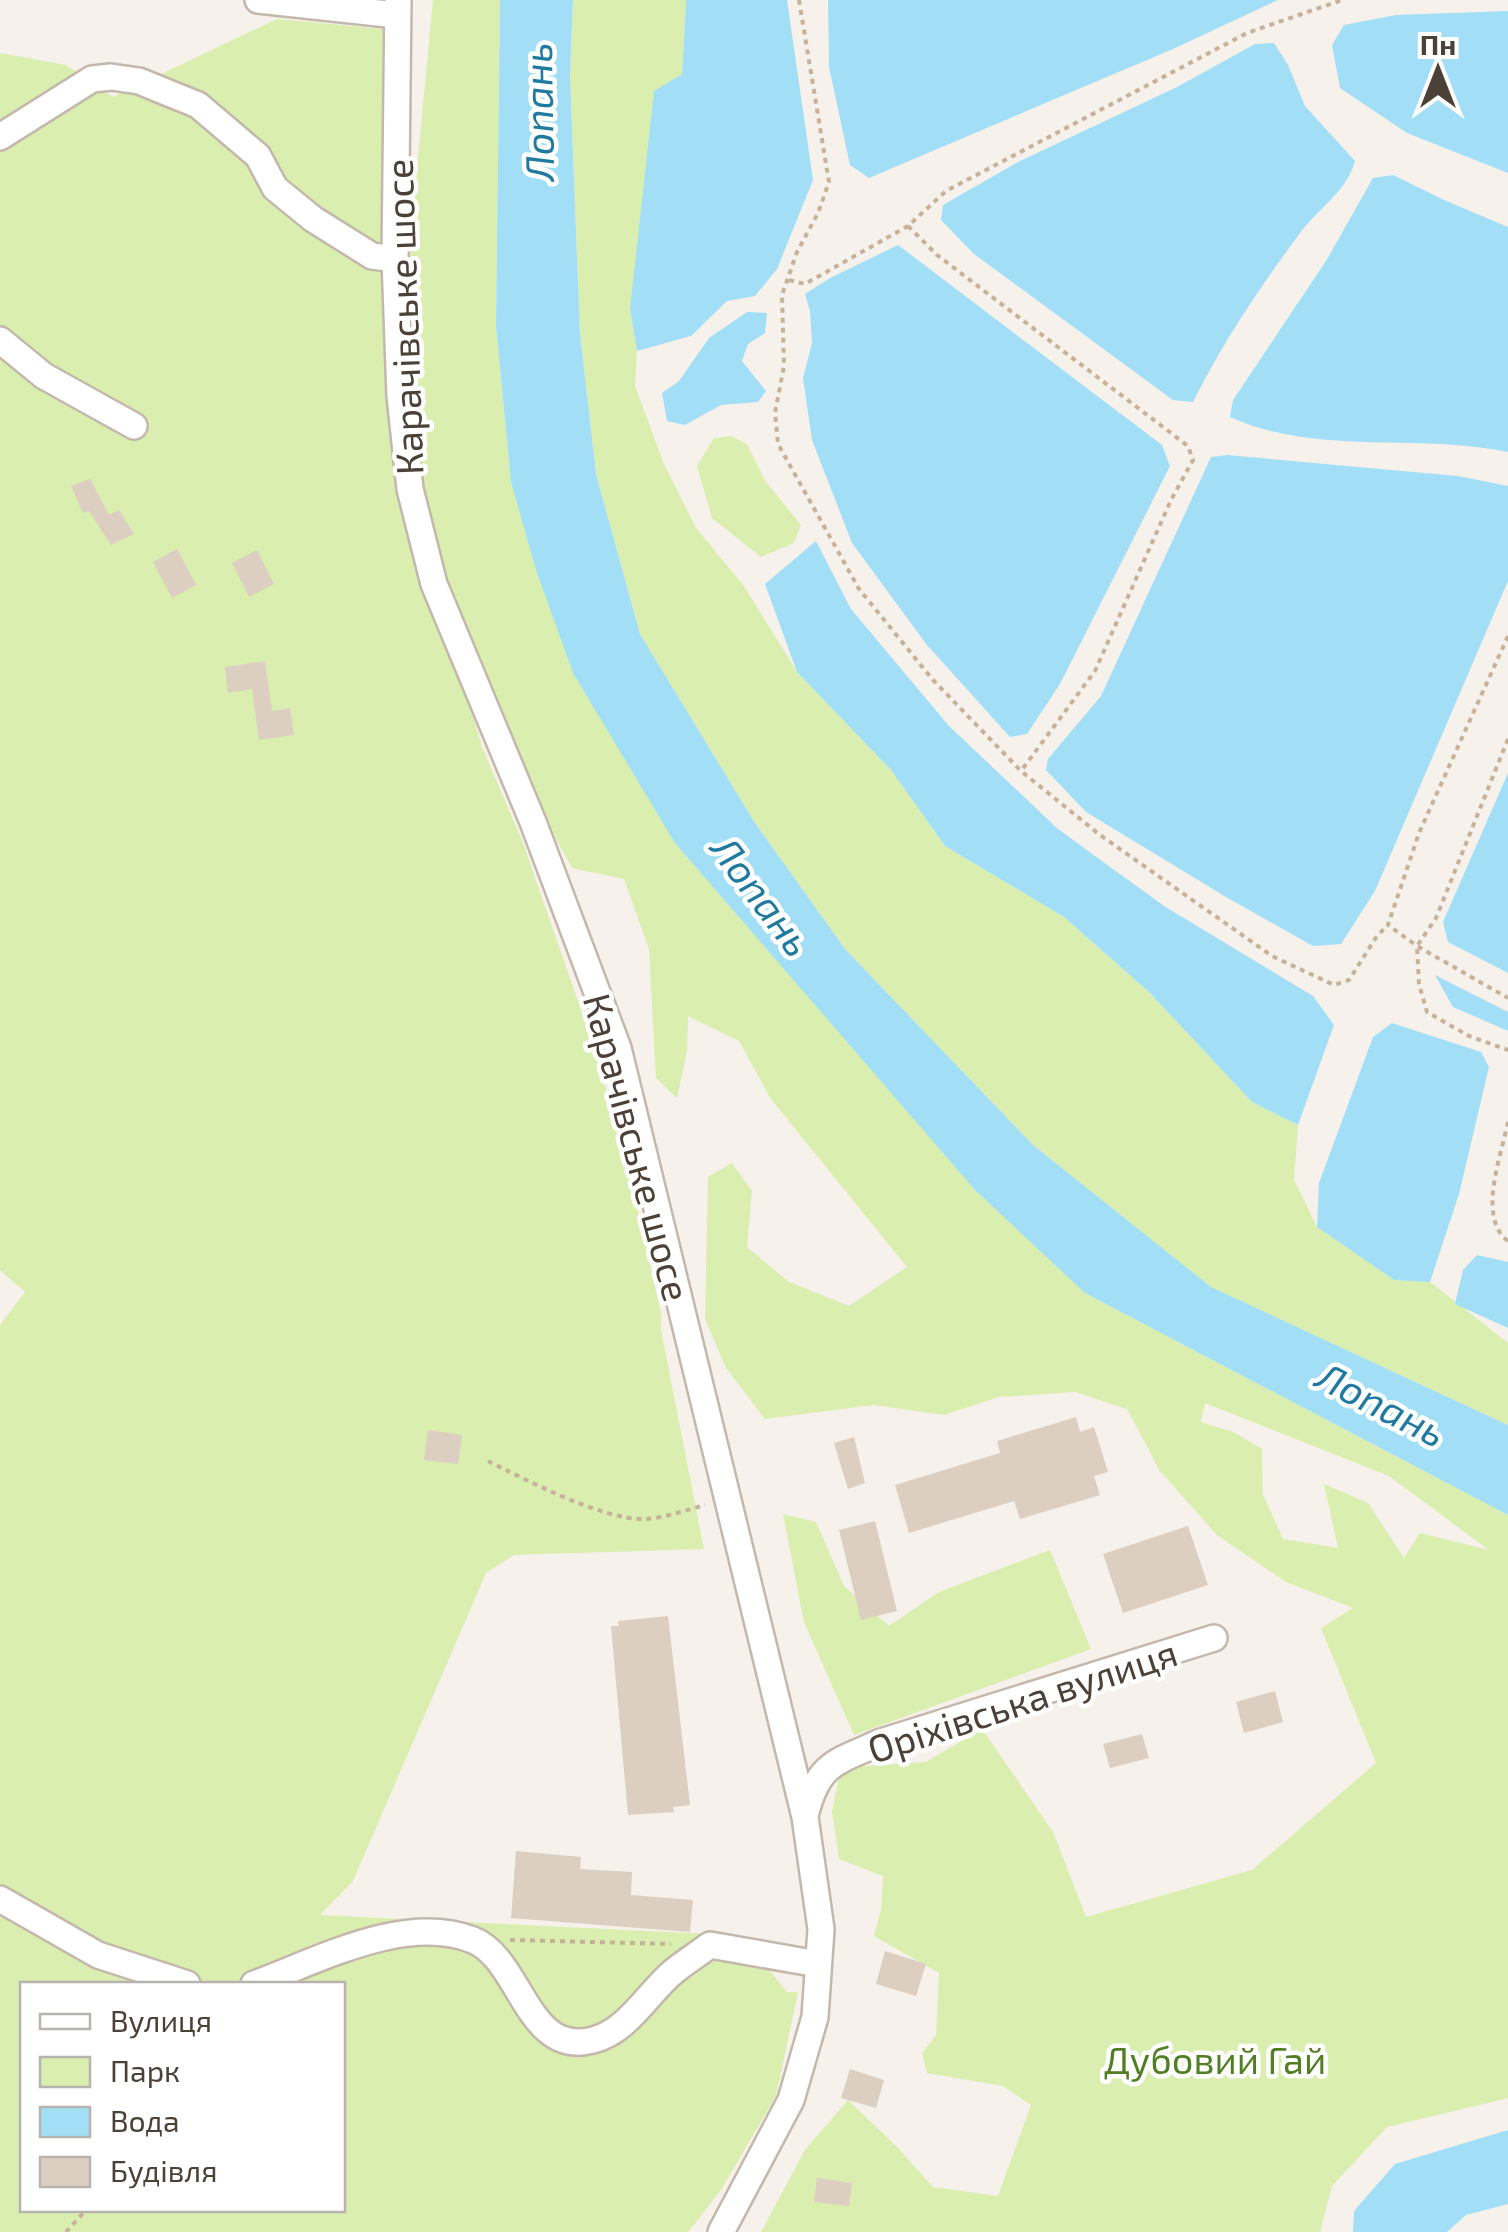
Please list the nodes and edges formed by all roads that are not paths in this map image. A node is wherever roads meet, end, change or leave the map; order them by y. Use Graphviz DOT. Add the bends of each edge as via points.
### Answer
graph roads {
  1 [pos="258,0"];
  2 [pos="398,8"];
  3 [pos="0,137"];
  4 [pos="394,259"];
  5 [pos="0,340"];
  6 [pos="134,426"];
  7 [pos="1214,1638"];
  8 [pos="805,1817"];
  9 [pos="0,1899"];
  10 [pos="818,1964"];
  11 [pos="181,1982"];
  12 [pos="259,1982"];
  13 [pos="721,2232"];
  1 -- 2 [label="street"];
  2 -- 4 [label="street, Карачівське шосе"];
  3 -- 4 [label="street" via="92,79 139,82 198,106 258,156 276,188 313,219 372,256"];
  4 -- 8 [label="street, Карачівське шосе" via="410,489 434,584 618,1048"];
  5 -- 6 [label="street" via="44,376"];
  7 -- 8 [label="street, Оріхівська вулиця" via="881,1742 829,1766 813,1784"];
  8 -- 10 [label="street, Карачівське шосе" via="821,1929"];
  9 -- 11 [label="street" via="98,1955"];
  10 -- 12 [label="street" via="710,1945 672,1972 612,2034 589,2042 548,2031 494,1952 472,1939 416,1931 363,1941"];
  10 -- 13 [label="street, Карачівське шосе" via="815,2017 790,2100"];
}
